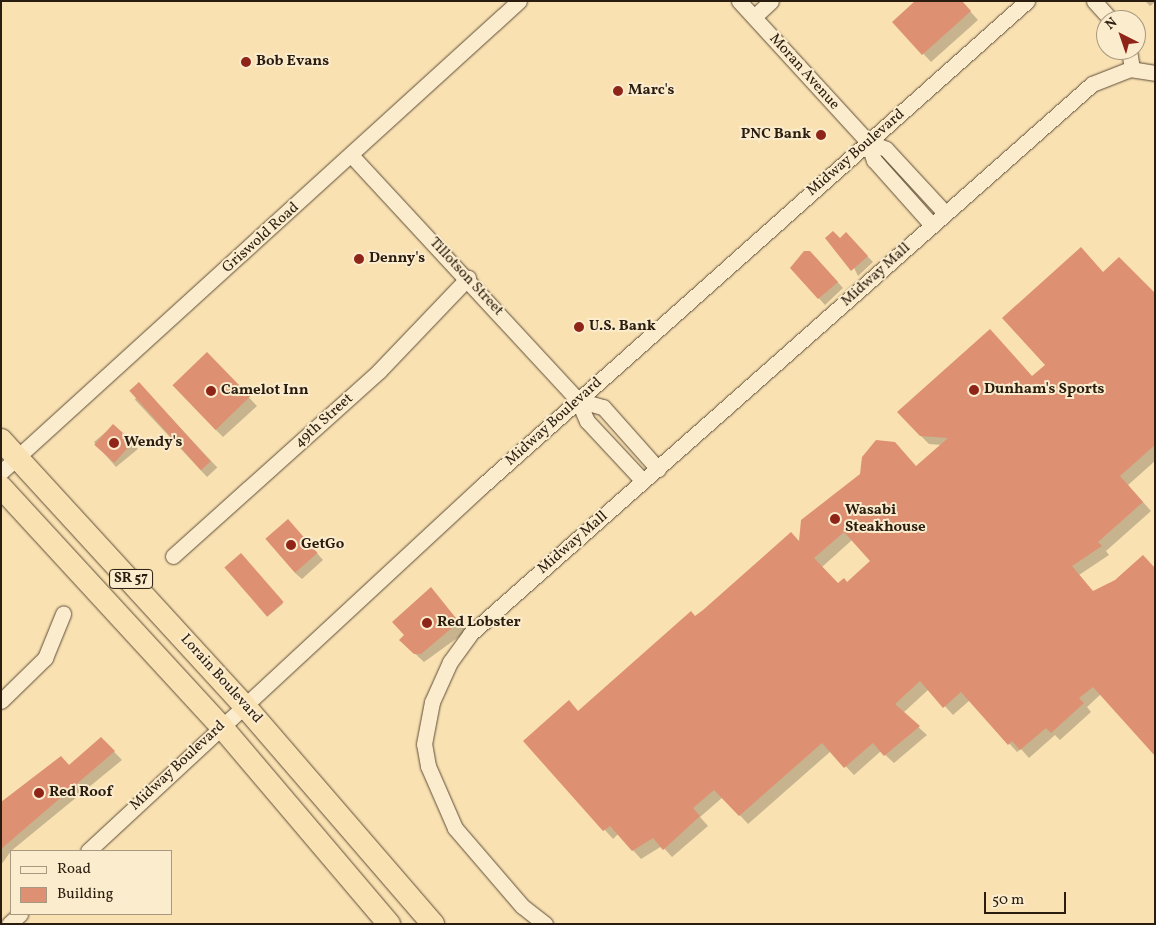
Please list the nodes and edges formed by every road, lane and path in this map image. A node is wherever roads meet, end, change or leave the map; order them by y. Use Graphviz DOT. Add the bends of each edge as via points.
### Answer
graph roads {
  1 [pos="519,1"];
  2 [pos="740,1"];
  3 [pos="770,1"];
  4 [pos="1027,1"];
  5 [pos="754,17"];
  6 [pos="1131,60"];
  7 [pos="1132,69"];
  8 [pos="1155,73"];
  9 [pos="868,142"];
  10 [pos="352,155"];
  11 [pos="945,214"];
  12 [pos="932,224"];
  13 [pos="468,278"];
  14 [pos="578,400"];
  15 [pos="1,440"];
  16 [pos="18,457"];
  17 [pos="658,468"];
  18 [pos="1,472"];
  19 [pos="643,481"];
  20 [pos="1,487"];
  21 [pos="174,556"];
  22 [pos="63,614"];
  23 [pos="1,701"];
  24 [pos="243,704"];
  25 [pos="221,726"];
  26 [pos="89,850"];
  27 [pos="19,915"];
  28 [pos="9,924"];
  29 [pos="389,924"];
  30 [pos="433,924"];
  31 [pos="545,924"];
  1 -- 10 [label="street, Griswold Road"];
  2 -- 5 [label="street, Moran Avenue"];
  3 -- 5 [label="street"];
  4 -- 9 [label="street, Midway Boulevard"];
  5 -- 9 [label="street, Moran Avenue"];
  6 -- 7 [label="street"];
  7 -- 8 [label="street"];
  7 -- 11 [label="street" via="1092,84"];
  9 -- 11 [label="street, Moran Avenue" via="886,149"];
  9 -- 12 [label="street, Moran Avenue" via="874,160"];
  9 -- 14 [label="street, Midway Boulevard"];
  10 -- 13 [label="street, Tillotson Street"];
  10 -- 16 [label="street, Griswold Road"];
  11 -- 12 [label="street, Midway Mall"];
  12 -- 17 [label="street, Midway Mall"];
  13 -- 14 [label="street, Tillotson Street"];
  13 -- 21 [label="street, 49th Street" via="379,370"];
  14 -- 17 [label="street" via="604,408"];
  14 -- 19 [label="street, Tillotson Street" via="587,421"];
  14 -- 24 [label="street, Midway Boulevard"];
  15 -- 16 [label="highway, Lorain Boulevard / SR 57"];
  16 -- 18 [label="street, Griswold Road"];
  16 -- 24 [label="highway, Lorain Boulevard / SR 57"];
  17 -- 19 [label="street, Midway Mall"];
  19 -- 31 [label="street, Midway Mall" via="470,634 450,662 432,702 424,750 455,828 522,906"];
  20 -- 25 [label="highway, Lorain Boulevard / SR 57"];
  22 -- 23 [label="street" via="45,658"];
  24 -- 25 [label="street, Midway Boulevard"];
  24 -- 30 [label="highway, Lorain Boulevard / SR 57"];
  25 -- 26 [label="street, Midway Boulevard"];
  25 -- 29 [label="highway, Lorain Boulevard / SR 57"];
  27 -- 28 [label="street"];
}
